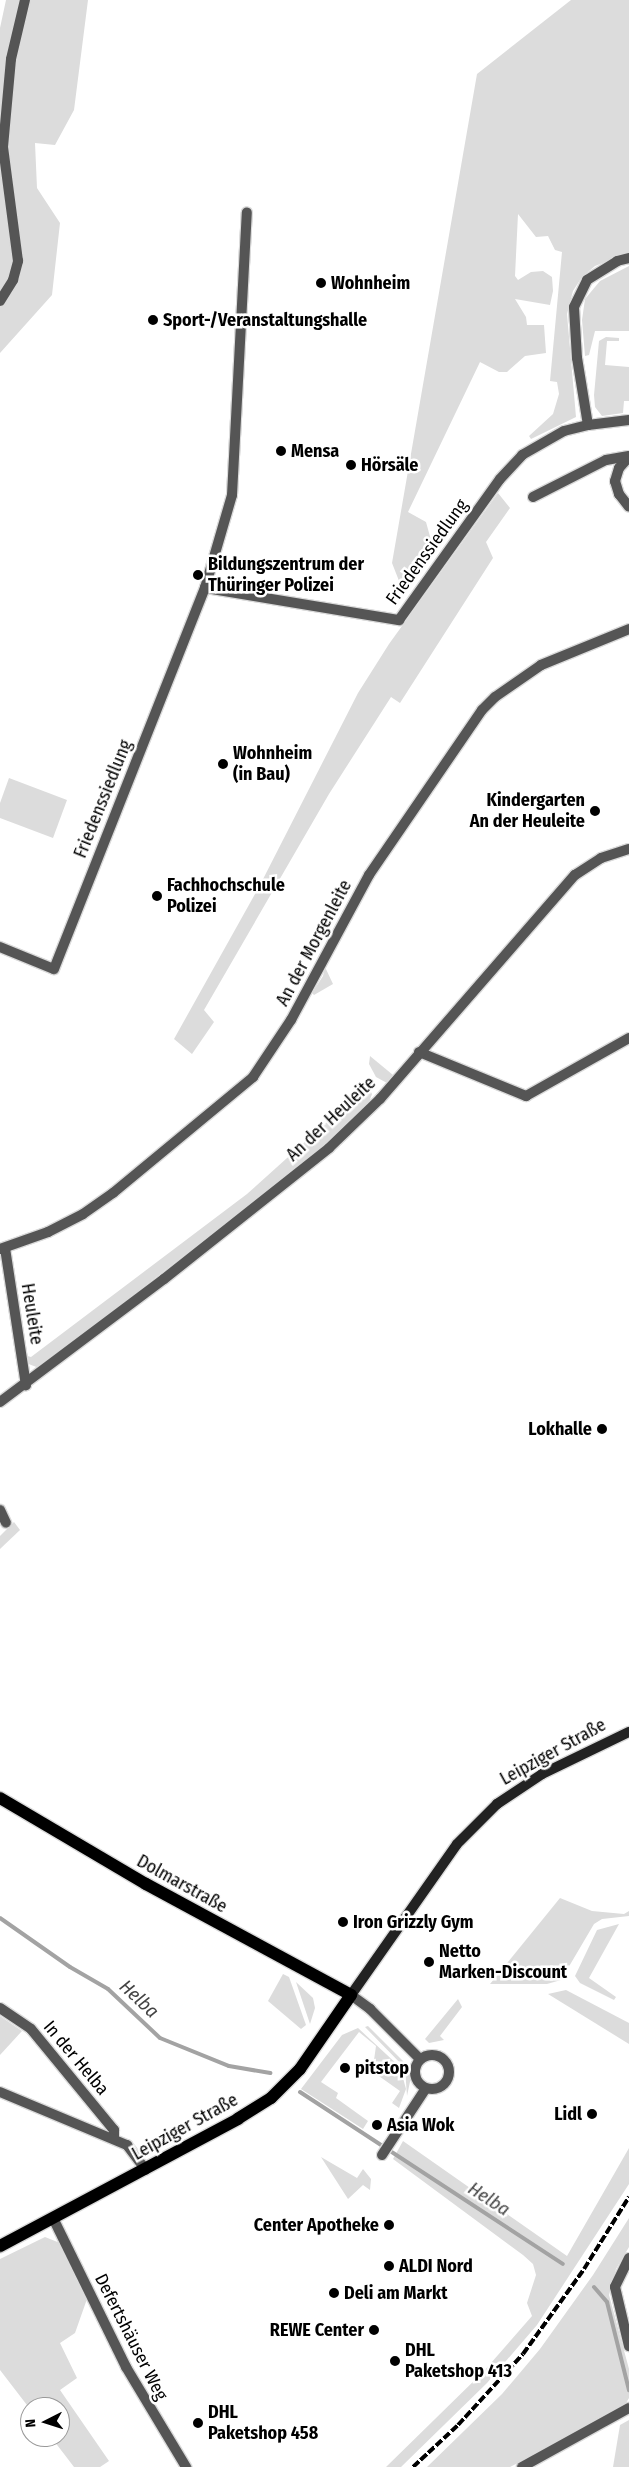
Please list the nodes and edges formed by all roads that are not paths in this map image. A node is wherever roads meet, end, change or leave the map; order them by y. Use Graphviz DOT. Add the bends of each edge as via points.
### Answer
graph roads {
  1 [pos="25,0"];
  2 [pos="247,212"];
  3 [pos="629,258"];
  4 [pos="0,301"];
  5 [pos="629,420"];
  6 [pos="588,425"];
  7 [pos="629,456"];
  8 [pos="533,497"];
  9 [pos="629,507"];
  10 [pos="205,588"];
  11 [pos="629,629"];
  12 [pos="629,849"];
  13 [pos="0,947"];
  14 [pos="629,1038"];
  15 [pos="419,1052"];
  16 [pos="3,1249"];
  17 [pos="26,1385"];
  18 [pos="0,1402"];
  19 [pos="0,1510"];
  20 [pos="6,1523"];
  21 [pos="629,1732"];
  22 [pos="0,1798"];
  23 [pos="350,1996"];
  24 [pos="0,2008"];
  25 [pos="420,2059"];
  26 [pos="426,2088"];
  27 [pos="0,2092"];
  28 [pos="114,2139"];
  29 [pos="382,2155"];
  30 [pos="146,2170"];
  31 [pos="53,2218"];
  32 [pos="0,2246"];
  33 [pos="629,2258"];
  34 [pos="629,2346"];
  35 [pos="627,2409"];
  36 [pos="186,2467"];
  37 [pos="522,2467"];
  1 -- 4 [label="street" via="11,59 3,147 18,261 14,280"];
  2 -- 10 [label="street, Friedenssiedlung" via="232,495"];
  3 -- 6 [label="street" via="617,261 587,280 574,307 577,358"];
  5 -- 6 [label="street"];
  6 -- 10 [label="street, Friedenssiedlung" via="544,441 509,468 399,620"];
  7 -- 8 [label="street" via="606,460"];
  7 -- 9 [label="street" via="619,468 615,481 619,494"];
  10 -- 13 [label="street, Friedenssiedlung" via="54,969"];
  11 -- 16 [label="street, An der Morgenleite" via="542,664 482,710 369,875 291,1020 253,1077 114,1194 68,1223"];
  12 -- 15 [label="street, An der Heuleite" via="601,858 575,875"];
  14 -- 15 [label="street" via="526,1096"];
  15 -- 17 [label="street, An der Heuleite" via="380,1098 329,1148"];
  16 -- 17 [label="street, Heuleite"];
  17 -- 18 [label="street, An der Heuleite"];
  19 -- 20 [label="street"];
  21 -- 23 [label="main road, Leipziger Straße" via="551,1769 497,1804 458,1844"];
  22 -- 23 [label="main road, Dolmarstraße" via="138,1880"];
  23 -- 25 [label="street" via="370,2009"];
  23 -- 30 [label="main road, Leipziger Straße" via="300,2069 271,2098"];
  24 -- 28 [label="street, In der Helba" via="31,2029 114,2130"];
  25 -- 26 [label="street" via="415,2075"];
  25 -- 26 [label="street" via="428,2055 440,2056 449,2068 447,2079 441,2086"];
  26 -- 29 [label="street"];
  27 -- 28 [label="street"];
  28 -- 30 [label="street" via="127,2145"];
  30 -- 31 [label="main road, Leipziger Straße"];
  31 -- 32 [label="main road, Leipziger Straße"];
  31 -- 36 [label="street, Defertshäuser Weg" via="126,2367"];
  33 -- 34 [label="street" via="615,2287"];
  35 -- 37 [label="street"];
}
